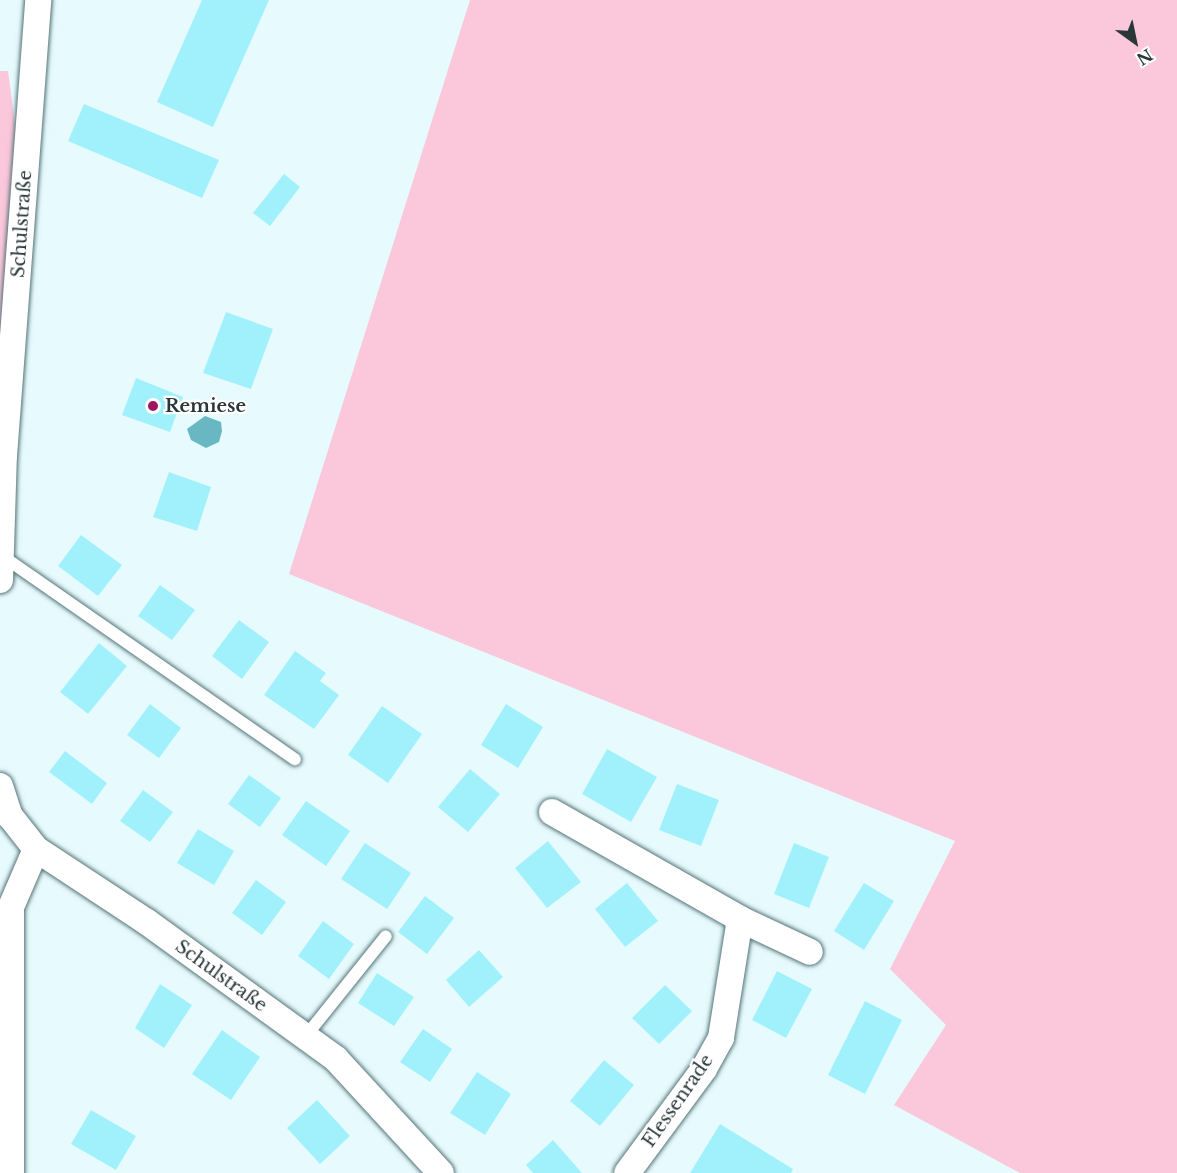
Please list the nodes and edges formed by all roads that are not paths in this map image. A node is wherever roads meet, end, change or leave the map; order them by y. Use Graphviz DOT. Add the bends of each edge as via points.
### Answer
graph roads {
  1 [pos="38,0"];
  2 [pos="2,456"];
  3 [pos="0,568"];
  4 [pos="295,759"];
  5 [pos="0,786"];
  6 [pos="552,812"];
  7 [pos="36,849"];
  8 [pos="740,919"];
  9 [pos="386,936"];
  10 [pos="810,952"];
  11 [pos="305,1037"];
  12 [pos="11,1173"];
  13 [pos="441,1173"];
  14 [pos="627,1173"];
  1 -- 2 [label="street, Schulstraße"];
  2 -- 3 [label="street, Schulstraße"];
  3 -- 4 [label="lane, Schulstraße"];
  5 -- 7 [label="street, Schulstraße" via="10,816"];
  6 -- 8 [label="street"];
  7 -- 11 [label="street, Schulstraße" via="147,922"];
  7 -- 12 [label="street" via="12,907"];
  8 -- 10 [label="street"];
  8 -- 14 [label="street, Flessenrade" via="721,1038 704,1069"];
  9 -- 11 [label="lane"];
  11 -- 13 [label="street, Schulstraße" via="336,1059"];
}
